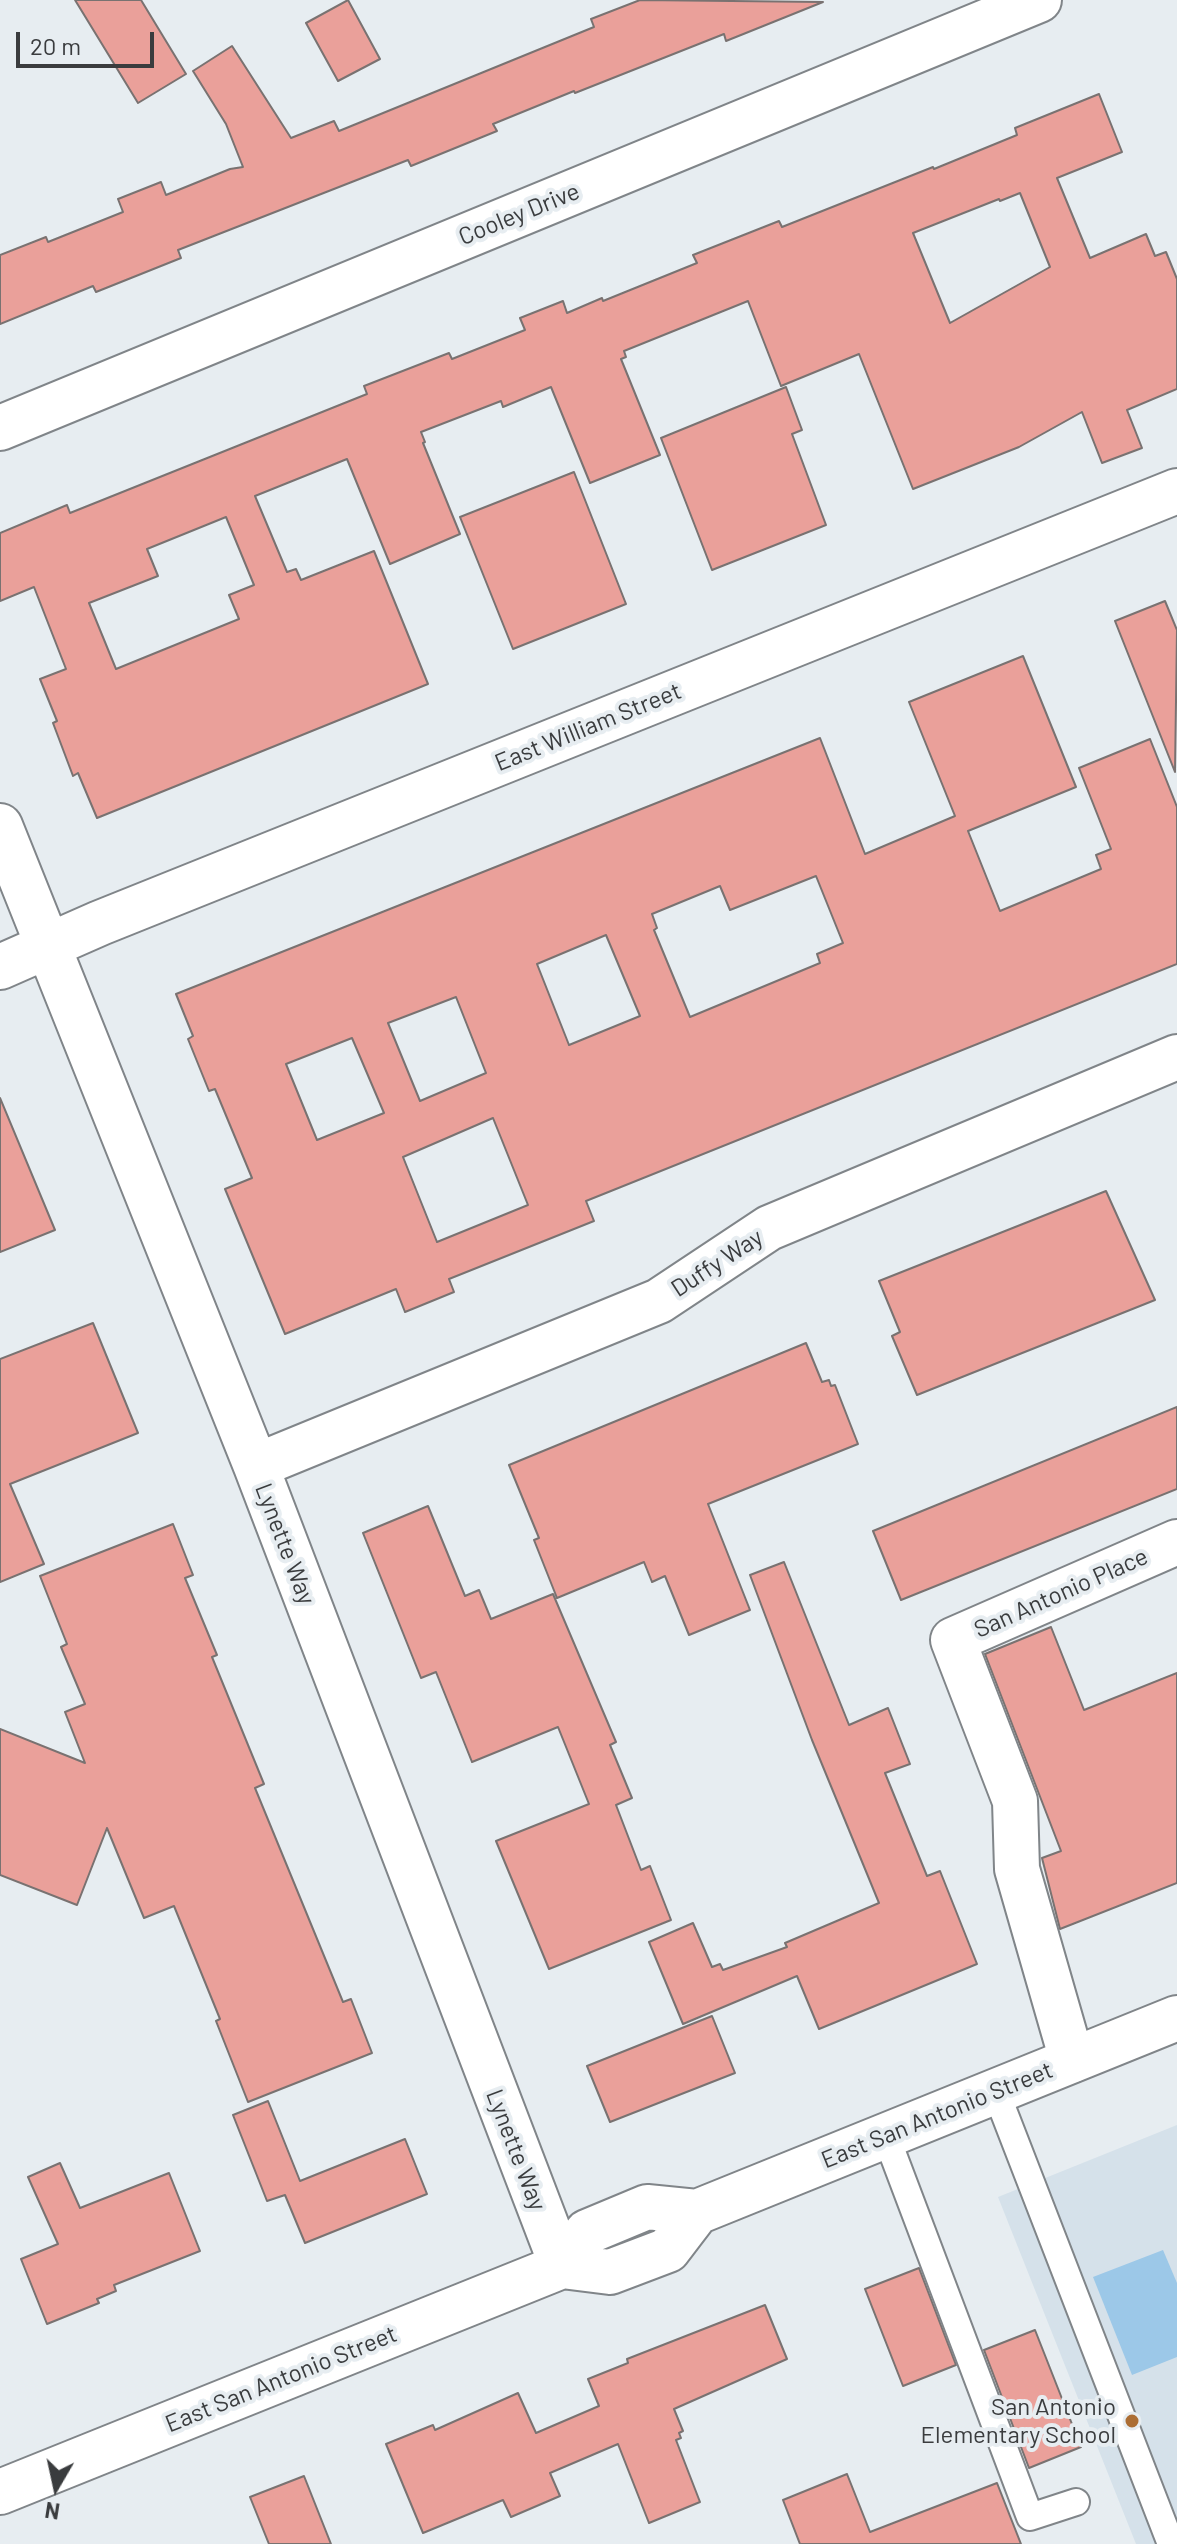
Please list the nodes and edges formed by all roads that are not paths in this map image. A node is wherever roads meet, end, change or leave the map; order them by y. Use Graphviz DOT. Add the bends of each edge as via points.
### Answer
graph roads {
  1 [pos="1039,0"];
  2 [pos="0,428"];
  3 [pos="1177,491"];
  4 [pos="0,826"];
  5 [pos="47,946"];
  6 [pos="0,967"];
  7 [pos="1177,1057"];
  8 [pos="256,1466"];
  9 [pos="1177,1542"];
  10 [pos="1177,2018"];
  11 [pos="1072,2060"];
  12 [pos="996,2092"];
  13 [pos="886,2136"];
  14 [pos="562,2266"];
  15 [pos="0,2492"];
  16 [pos="1076,2502"];
  17 [pos="1171,2544"];
  1 -- 2 [label="street, Cooley Drive"];
  3 -- 5 [label="street, East William Street"];
  4 -- 5 [label="street, Lynette Way"];
  5 -- 6 [label="street, East William Street"];
  5 -- 8 [label="street, Lynette Way"];
  7 -- 8 [label="street, Duffy Way" via="769,1228 659,1301"];
  8 -- 14 [label="street, Lynette Way"];
  9 -- 11 [label="street, San Antonio Place" via="953,1640 1015,1801 1017,1869"];
  10 -- 11 [label="street, East San Antonio Street"];
  11 -- 12 [label="street, East San Antonio Street"];
  12 -- 13 [label="street, East San Antonio Street"];
  12 -- 17 [label="lane"];
  13 -- 14 [label="street, East San Antonio Street" via="697,2212 647,2207 587,2232"];
  13 -- 16 [label="lane" via="1030,2517"];
  14 -- 15 [label="street, East San Antonio Street"];
}
